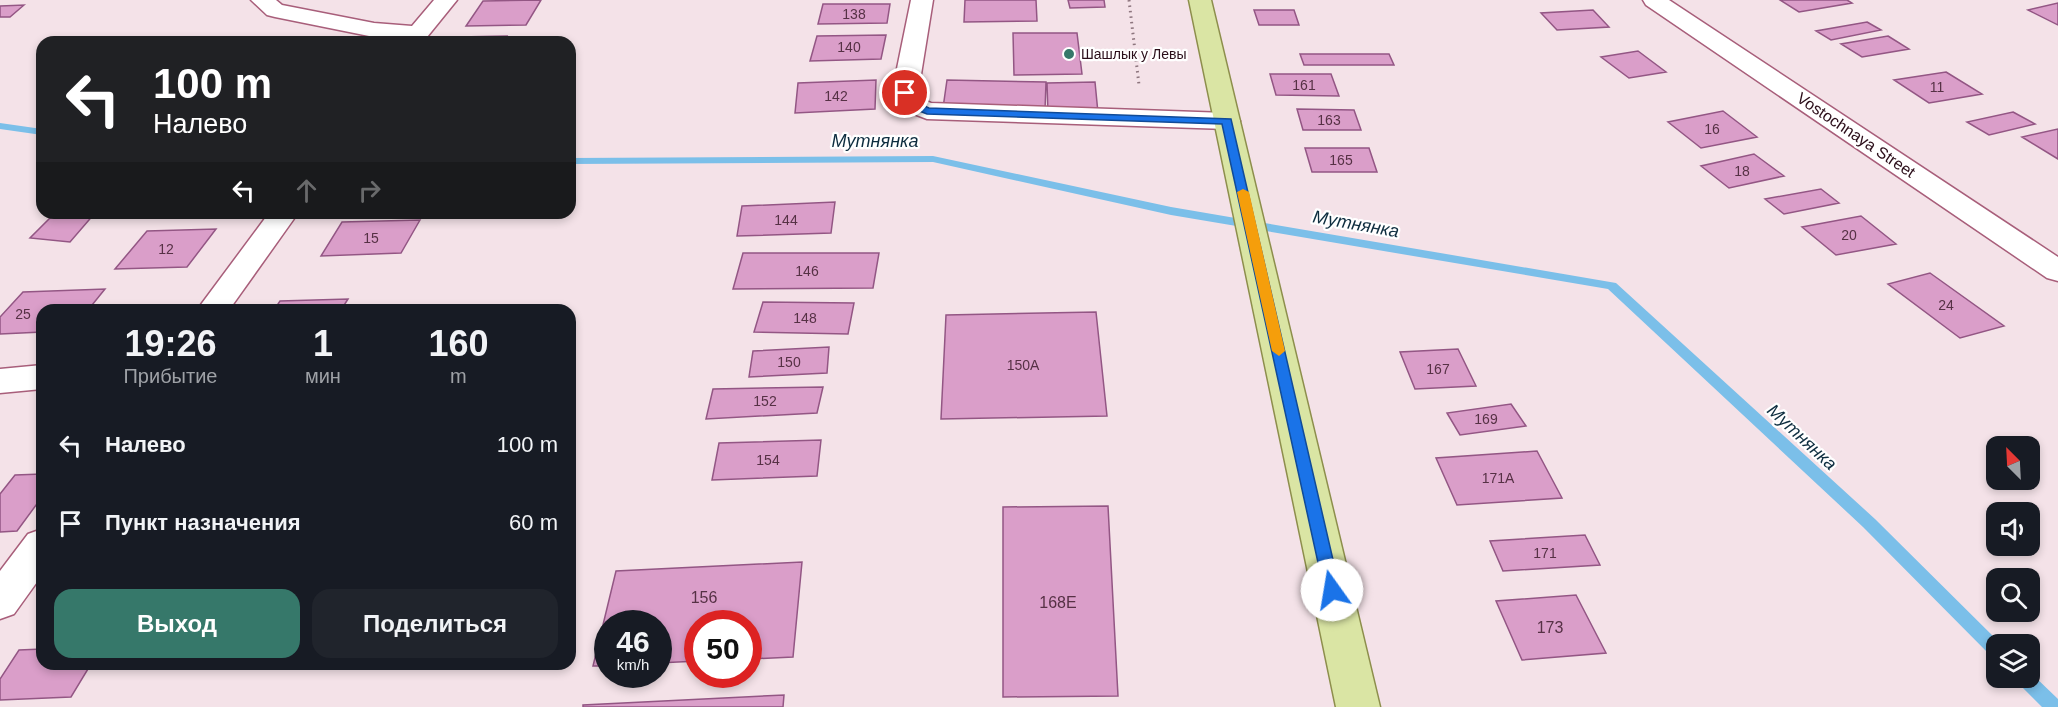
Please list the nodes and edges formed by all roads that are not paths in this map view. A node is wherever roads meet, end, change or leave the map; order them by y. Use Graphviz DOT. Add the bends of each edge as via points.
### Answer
graph roads {
  1 [pos="262,0"];
  2 [pos="446,0"];
  3 [pos="922,0"];
  4 [pos="1200,0"];
  5 [pos="1654,0"];
  6 [pos="404,36"];
  7 [pos="416,36"];
  8 [pos="1227,121"];
  9 [pos="280,219"];
  10 [pos="2058,271"];
  11 [pos="217,304"];
  12 [pos="36,378"];
  13 [pos="0,381"];
  14 [pos="36,552"];
  15 [pos="0,602"];
  16 [pos="1358,707"];
  1 -- 6 [label="street" via="275,10"];
  2 -- 7 [label="street"];
  3 -- 8 [label="street" via="905,93 910,104 927,111"];
  4 -- 8 [label="main road"];
  5 -- 10 [label="street, Vostochnaya Street"];
  8 -- 16 [label="main road"];
  9 -- 11 [label="street"];
  12 -- 13 [label="street"];
  14 -- 15 [label="street"];
}
